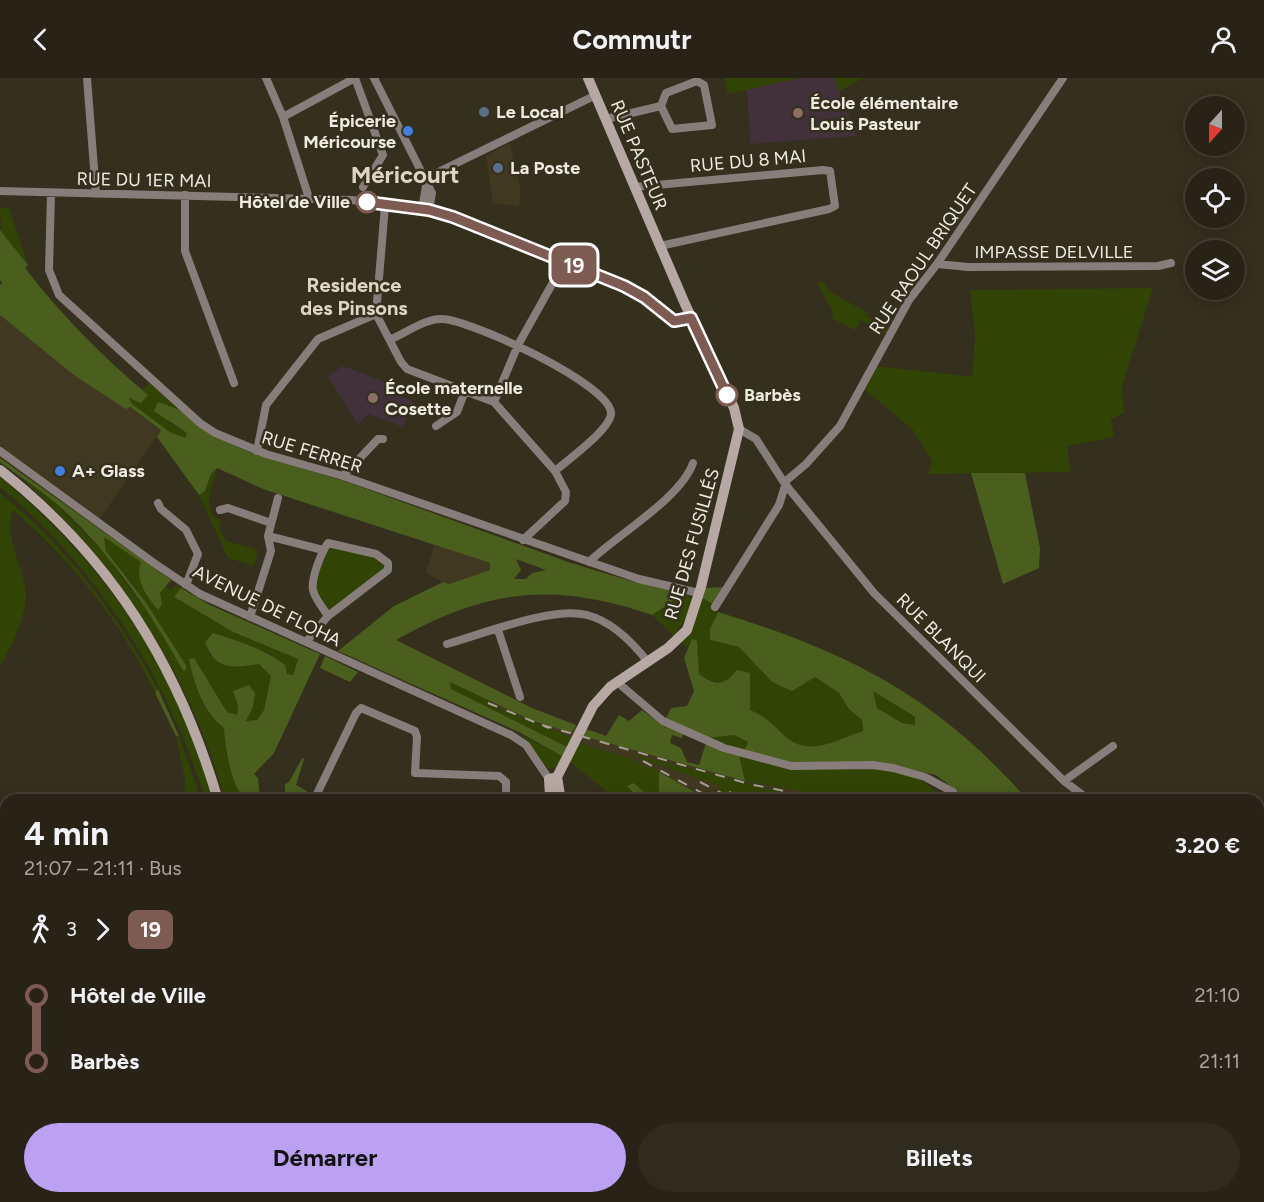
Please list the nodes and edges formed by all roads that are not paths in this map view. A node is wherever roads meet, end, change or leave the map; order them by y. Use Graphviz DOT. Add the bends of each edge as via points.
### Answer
graph roads {
  1 [pos="87,78"];
  2 [pos="266,78"];
  3 [pos="355,78"];
  4 [pos="374,78"];
  5 [pos="588,78"];
  6 [pos="1062,78"];
  7 [pos="596,95"];
  8 [pos="661,106"];
  9 [pos="283,117"];
  10 [pos="606,119"];
  11 [pos="425,183"];
  12 [pos="363,187"];
  13 [pos="634,187"];
  14 [pos="0,191"];
  15 [pos="51,193"];
  16 [pos="96,194"];
  17 [pos="185,195"];
  18 [pos="309,198"];
  19 [pos="385,206"];
  20 [pos="425,210"];
  21 [pos="660,246"];
  22 [pos="565,261"];
  23 [pos="1171,263"];
  24 [pos="937,264"];
  25 [pos="376,314"];
  26 [pos="691,318"];
  27 [pos="391,339"];
  28 [pos="518,345"];
  29 [pos="234,383"];
  30 [pos="465,390"];
  31 [pos="494,402"];
  32 [pos="436,426"];
  33 [pos="739,429"];
  34 [pos="383,439"];
  35 [pos="0,451"];
  36 [pos="257,451"];
  37 [pos="693,463"];
  38 [pos="0,470"];
  39 [pos="555,471"];
  40 [pos="343,477"];
  41 [pos="785,484"];
  42 [pos="278,498"];
  43 [pos="158,502"];
  44 [pos="219,510"];
  45 [pos="271,523"];
  46 [pos="268,536"];
  47 [pos="523,540"];
  48 [pos="323,550"];
  49 [pos="589,562"];
  50 [pos="186,585"];
  51 [pos="697,598"];
  52 [pos="715,607"];
  53 [pos="328,616"];
  54 [pos="250,617"];
  55 [pos="498,630"];
  56 [pos="306,642"];
  57 [pos="447,644"];
  58 [pos="648,662"];
  59 [pos="617,682"];
  60 [pos="520,697"];
  61 [pos="1113,746"];
  62 [pos="553,778"];
  63 [pos="1064,781"];
  64 [pos="953,792"];
  65 [pos="216,794"];
  66 [pos="317,794"];
  67 [pos="506,794"];
  68 [pos="555,794"];
  69 [pos="1081,794"];
  1 -- 16 [label="street"];
  2 -- 9 [label="street"];
  3 -- 9 [label="street"];
  3 -- 12 [label="street" via="383,155"];
  4 -- 11 [label="street"];
  5 -- 7 [label="street, RUE PASTEUR"];
  6 -- 24 [label="street, RUE RAOUL BRIQUET"];
  7 -- 10 [label="street, RUE PASTEUR"];
  7 -- 11 [label="street"];
  8 -- 8 [label="street" via="666,93 701,82 712,125 672,129"];
  8 -- 10 [label="street"];
  9 -- 18 [label="street"];
  10 -- 13 [label="street, RUE PASTEUR"];
  11 -- 20 [label="street" via="432,193"];
  13 -- 21 [label="street, RUE PASTEUR"];
  13 -- 21 [label="street, RUE DU 8 MAI" via="830,171 835,206 829,209"];
  14 -- 15 [label="street, RUE DU 1ER MAI"];
  15 -- 16 [label="street, RUE DU 1ER MAI"];
  15 -- 36 [label="street, RUE FERRER" via="49,270 59,295 200,423"];
  16 -- 17 [label="street, RUE DU 1ER MAI"];
  17 -- 18 [label="street, RUE DU 1ER MAI"];
  17 -- 29 [label="street" via="185,251"];
  18 -- 19 [label="street, RUE DU 1ER MAI"];
  19 -- 20 [label="street, RUE DU 1ER MAI"];
  19 -- 25 [label="street"];
  20 -- 22 [label="street, RUE DU 1ER MAI"];
  21 -- 26 [label="street, RUE PASTEUR"];
  22 -- 26 [label="street, RUE DU 1ER MAI" via="634,291 674,321"];
  22 -- 28 [label="street"];
  23 -- 24 [label="street, IMPASSE DELVILLE" via="968,267"];
  24 -- 41 [label="street, RUE RAOUL BRIQUET" via="909,300 840,426"];
  25 -- 27 [label="street"];
  25 -- 36 [label="street" via="318,339 266,405"];
  26 -- 33 [label="street, RUE PASTEUR" via="734,408"];
  27 -- 28 [label="street" via="439,319 453,320"];
  27 -- 30 [label="street" via="401,362 410,371"];
  28 -- 31 [label="street"];
  28 -- 39 [label="street" via="558,367 605,398 609,405 608,424"];
  30 -- 31 [label="street"];
  30 -- 32 [label="street" via="457,412"];
  31 -- 39 [label="street"];
  33 -- 41 [label="street, RUE BLANQUI" via="756,439"];
  33 -- 51 [label="street, RUE DES FUSILLÉS"];
  34 -- 40 [label="street"];
  35 -- 50 [label="street, AVENUE DE FLOHA"];
  36 -- 40 [label="street, RUE FERRER"];
  37 -- 49 [label="street" via="689,474 651,511"];
  38 -- 65 [label="street" via="70,532 130,607 172,680"];
  39 -- 47 [label="street" via="566,492 565,501"];
  40 -- 47 [label="street, RUE FERRER"];
  41 -- 52 [label="street" via="779,505"];
  41 -- 63 [label="street, RUE BLANQUI" via="874,593"];
  42 -- 45 [label="street"];
  43 -- 50 [label="street" via="186,530 198,554"];
  44 -- 45 [label="street" via="228,508"];
  45 -- 46 [label="street"];
  46 -- 48 [label="street"];
  46 -- 54 [label="street" via="271,551"];
  47 -- 49 [label="street, RUE FERRER"];
  48 -- 53 [label="street" via="313,590"];
  48 -- 53 [label="street" via="328,543 334,543 376,554 388,563 388,570"];
  49 -- 51 [label="street, RUE FERRER"];
  50 -- 54 [label="street, AVENUE DE FLOHA"];
  51 -- 58 [label="street, RUE DES FUSILLÉS" via="681,635"];
  53 -- 56 [label="street"];
  54 -- 56 [label="street, AVENUE DE FLOHA"];
  55 -- 57 [label="street"];
  55 -- 58 [label="street" via="561,613 586,615 618,632"];
  55 -- 60 [label="street"];
  56 -- 62 [label="street, AVENUE DE FLOHA" via="511,735 526,746"];
  58 -- 59 [label="street, RUE DES FUSILLÉS"];
  59 -- 62 [label="street, RUE DES FUSILLÉS" via="598,700"];
  59 -- 64 [label="street" via="663,721 724,748 791,766 893,768 925,777"];
  61 -- 63 [label="street"];
  62 -- 68 [label="street"];
  63 -- 69 [label="street, RUE BLANQUI"];
  66 -- 67 [label="street" via="361,708 415,731 415,773 500,776 507,782"];
}
